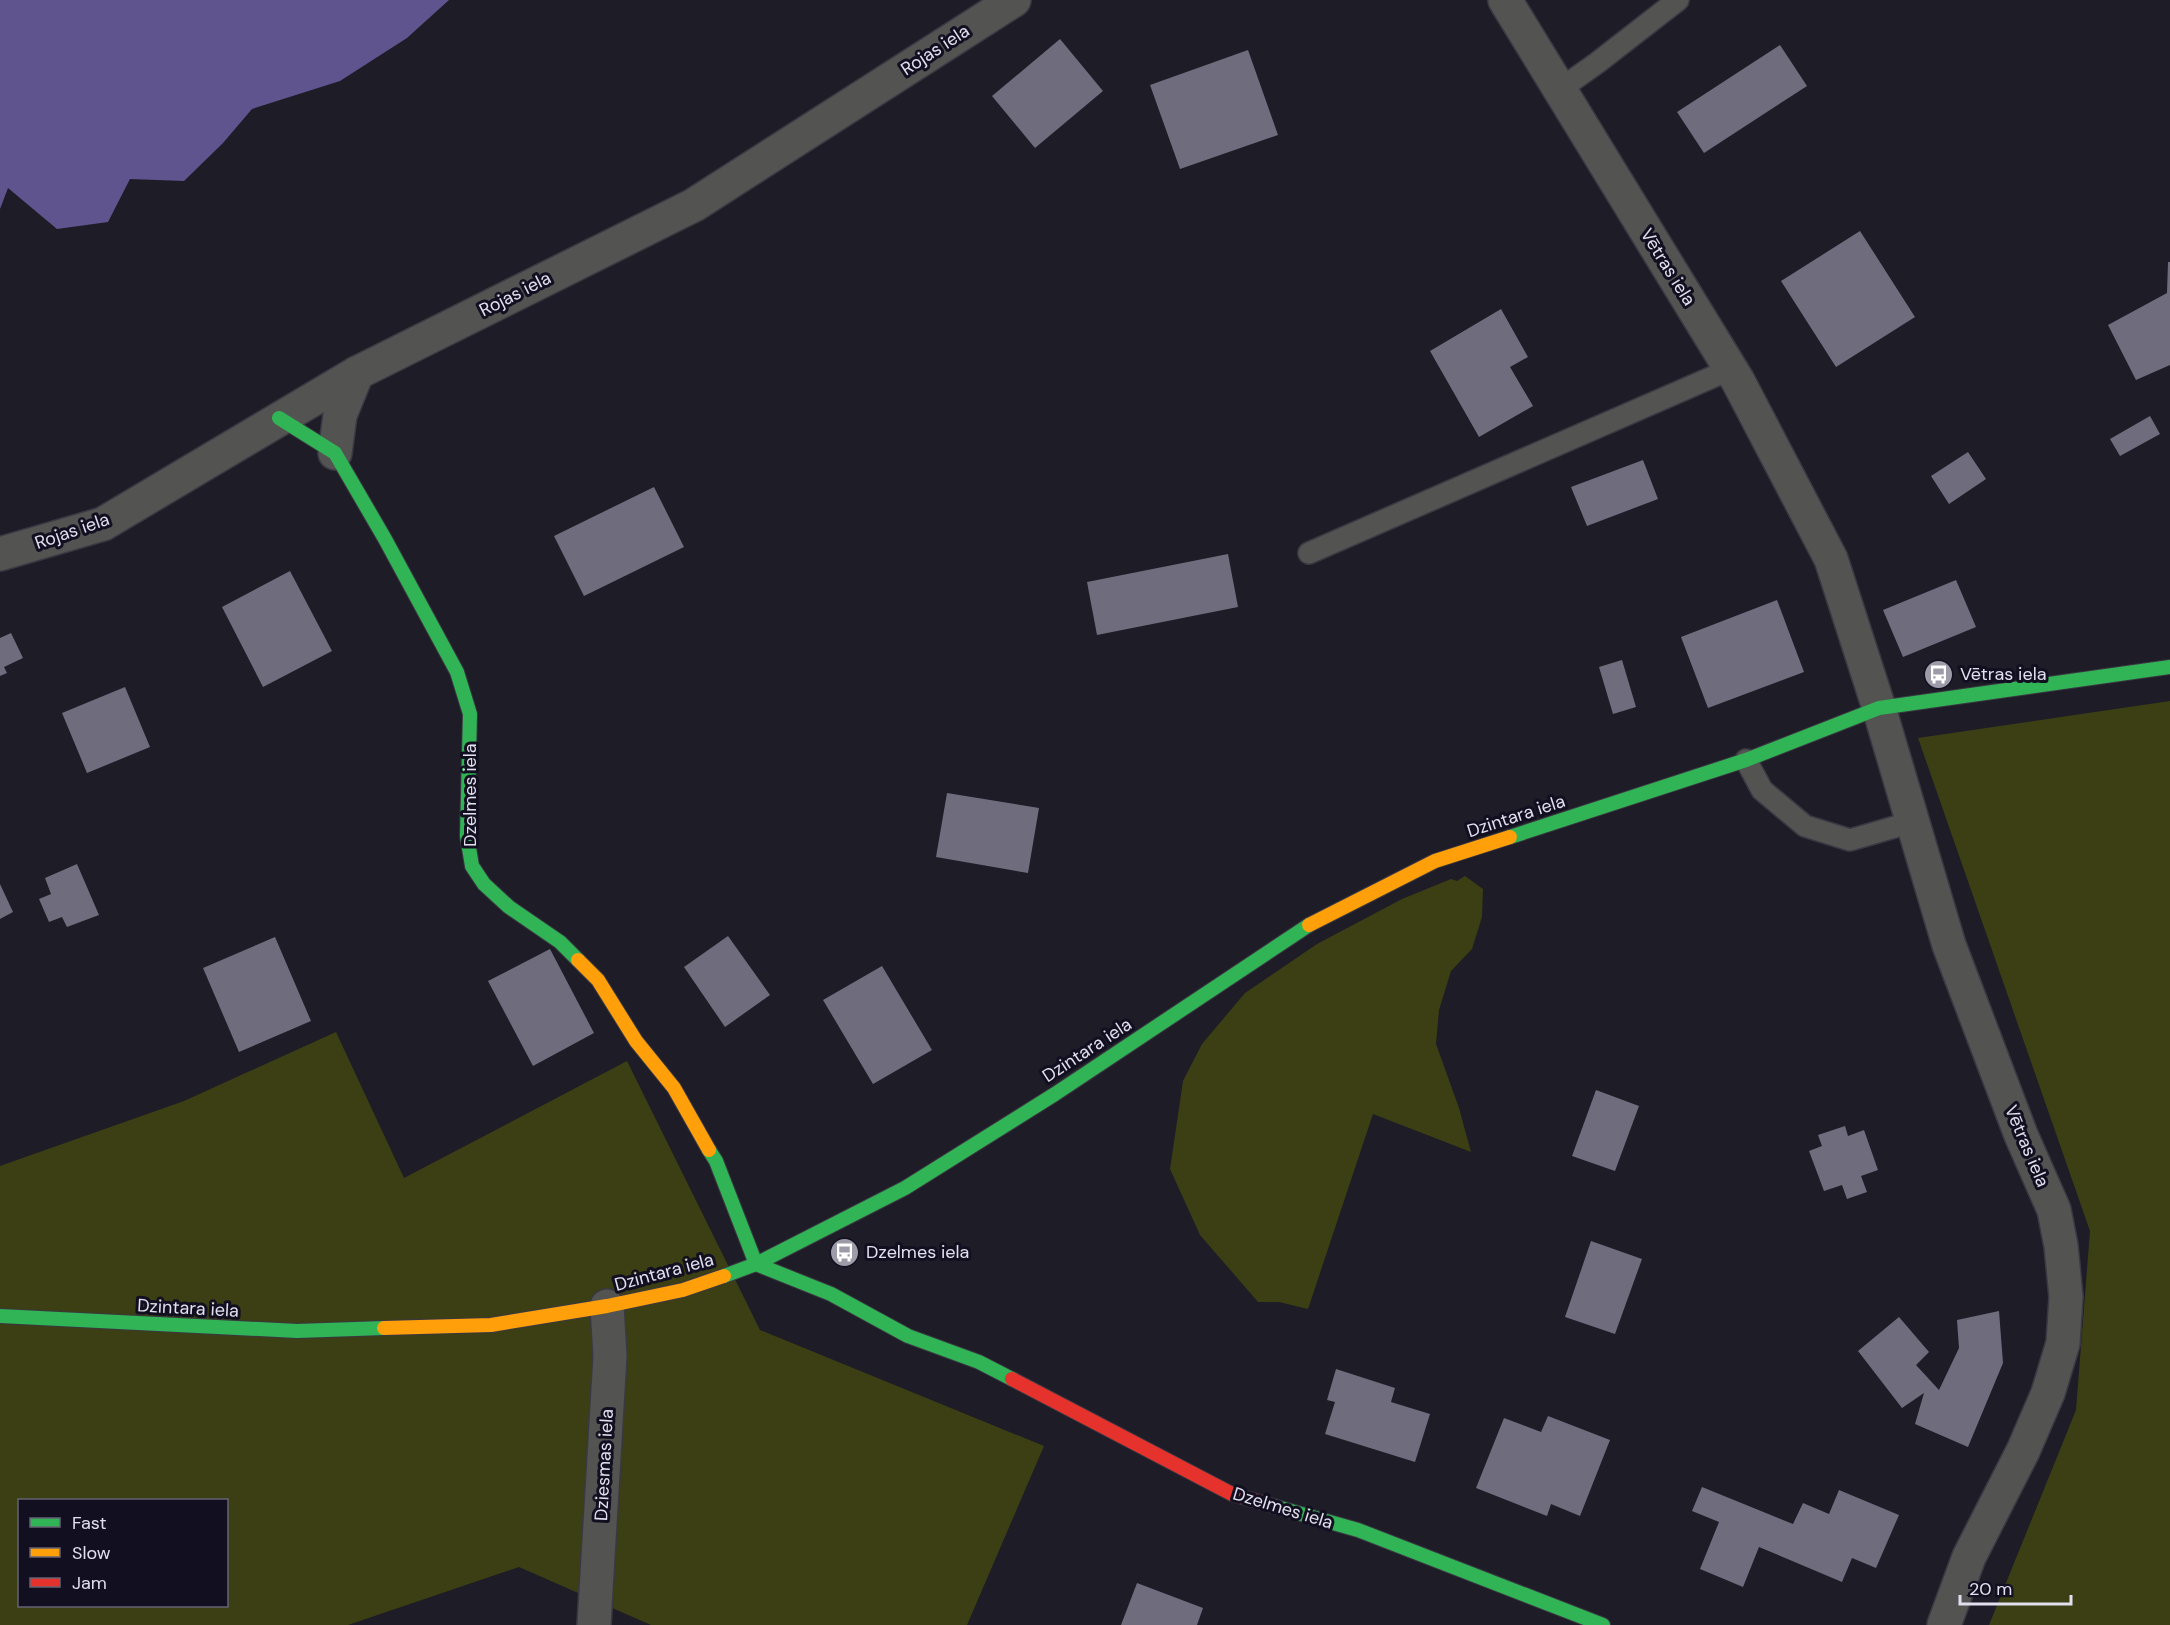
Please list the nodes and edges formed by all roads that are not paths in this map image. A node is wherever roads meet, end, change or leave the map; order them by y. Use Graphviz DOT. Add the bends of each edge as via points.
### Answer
graph roads {
  1 [pos="1014,0"];
  2 [pos="1504,0"];
  3 [pos="1678,0"];
  4 [pos="1559,90"];
  5 [pos="1731,369"];
  6 [pos="357,373"];
  7 [pos="279,418"];
  8 [pos="335,453"];
  9 [pos="1309,553"];
  10 [pos="0,554"];
  11 [pos="2170,667"];
  12 [pos="1878,708"];
  13 [pos="1746,760"];
  14 [pos="1912,822"];
  15 [pos="756,1264"];
  16 [pos="607,1306"];
  17 [pos="0,1316"];
  18 [pos="594,1625"];
  19 [pos="1603,1625"];
  20 [pos="1944,1625"];
  1 -- 6 [label="street, Rojas iela" via="694,205"];
  2 -- 4 [label="street, Vētras iela"];
  3 -- 4 [label="lane"];
  4 -- 5 [label="street, Vētras iela"];
  5 -- 9 [label="lane"];
  5 -- 12 [label="street, Vētras iela" via="1831,559"];
  6 -- 7 [label="street, Rojas iela"];
  6 -- 8 [label="street" via="340,415"];
  7 -- 8 [label="street, Dzelmes iela"];
  7 -- 10 [label="street, Rojas iela" via="103,524"];
  8 -- 15 [label="street, Dzelmes iela" via="457,672 470,714 467,836 472,867 509,907 560,942 598,980 636,1041 674,1088 716,1161"];
  11 -- 12 [label="street, Dzintara iela"];
  12 -- 13 [label="street, Dzintara iela"];
  12 -- 14 [label="street, Vētras iela"];
  13 -- 14 [label="lane" via="1762,790 1805,826 1850,840"];
  13 -- 15 [label="street, Dzintara iela" via="1435,861 1315,921 1055,1094 915,1181"];
  14 -- 20 [label="street, Vētras iela" via="1949,945 2021,1135 2054,1210 2066,1297 2063,1343 2048,1393 1970,1557"];
  15 -- 16 [label="street, Dzintara iela" via="682,1290"];
  15 -- 19 [label="street, Dzelmes iela" via="831,1294 908,1336 979,1362 1232,1494 1358,1530"];
  16 -- 17 [label="street, Dzintara iela" via="491,1325 297,1331"];
  16 -- 18 [label="street, Dziesmas iela" via="610,1356"];
}
